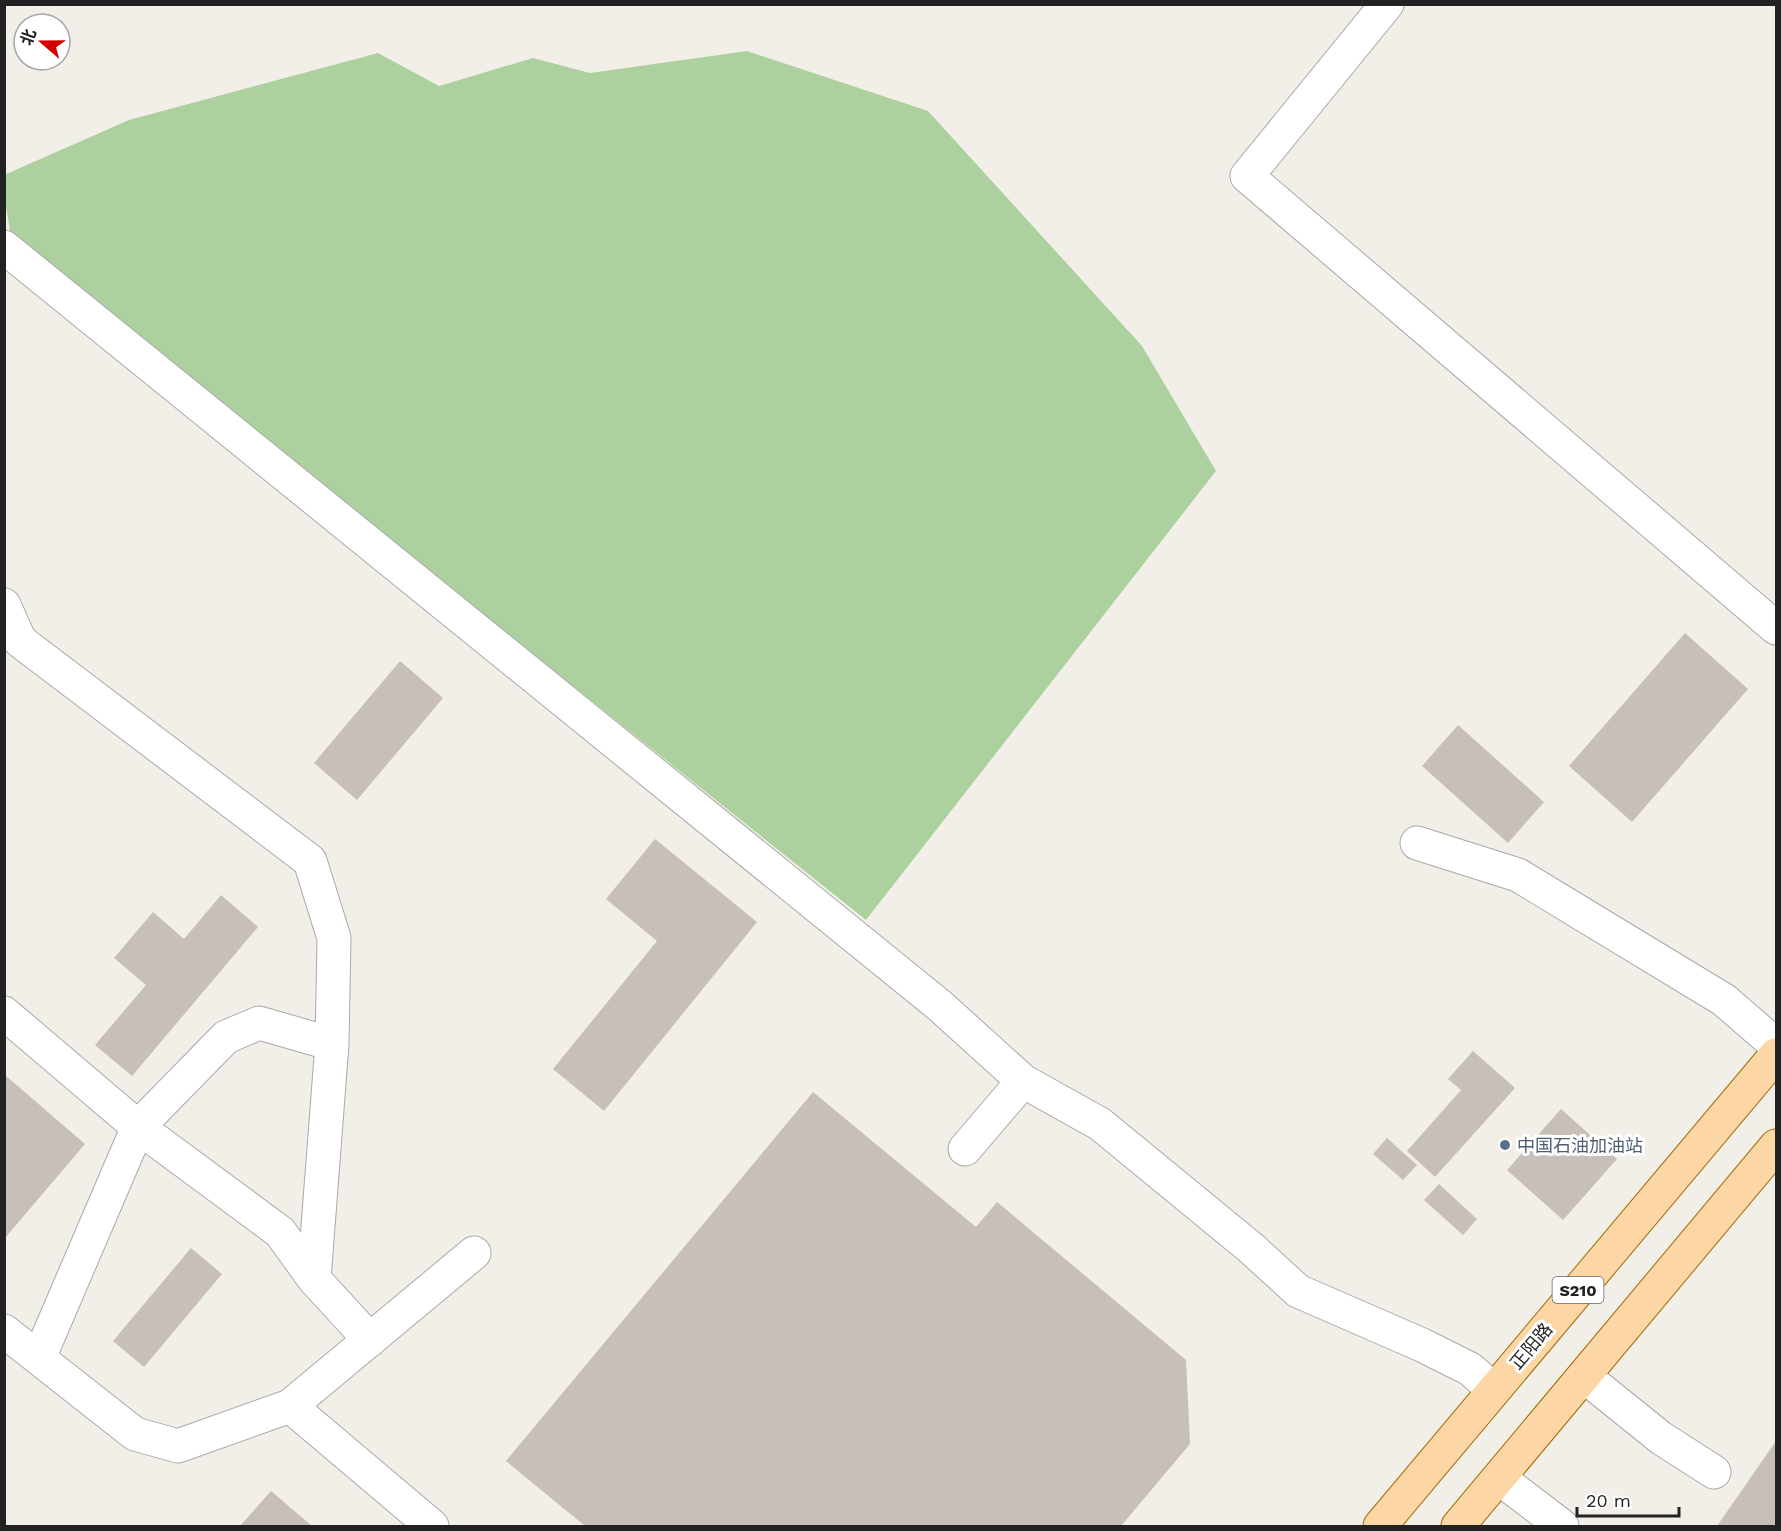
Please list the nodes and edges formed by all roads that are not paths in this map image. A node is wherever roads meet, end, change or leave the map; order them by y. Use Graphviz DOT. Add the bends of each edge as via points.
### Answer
graph roads {
  1 [pos="1387,4"];
  2 [pos="4,247"];
  3 [pos="4,605"];
  4 [pos="1776,628"];
  5 [pos="1417,843"];
  6 [pos="4,1013"];
  7 [pos="332,1044"];
  8 [pos="1776,1045"];
  9 [pos="1776,1055"];
  10 [pos="1023,1081"];
  11 [pos="138,1127"];
  12 [pos="1776,1146"];
  13 [pos="965,1149"];
  14 [pos="474,1253"];
  15 [pos="314,1279"];
  16 [pos="4,1331"];
  17 [pos="370,1340"];
  18 [pos="39,1358"];
  19 [pos="1584,1376"];
  20 [pos="1494,1390"];
  21 [pos="290,1406"];
  22 [pos="1714,1472"];
  23 [pos="1499,1478"];
  24 [pos="432,1527"];
  25 [pos="1380,1527"];
  26 [pos="1458,1527"];
  27 [pos="1562,1527"];
  1 -- 4 [label="street" via="1247,176"];
  2 -- 10 [label="street" via="939,1005"];
  3 -- 7 [label="street" via="20,641 310,861 333,938"];
  5 -- 8 [label="street" via="1518,875 1724,1000"];
  6 -- 11 [label="street"];
  7 -- 11 [label="street" via="258,1023 226,1037"];
  7 -- 15 [label="street"];
  9 -- 20 [label="main road, 正阳路 / S210"];
  10 -- 13 [label="street"];
  10 -- 20 [label="street" via="1100,1124 1298,1291 1461,1364"];
  11 -- 15 [label="street" via="280,1232"];
  11 -- 18 [label="street"];
  12 -- 19 [label="main road"];
  14 -- 17 [label="street"];
  15 -- 17 [label="street"];
  16 -- 18 [label="street"];
  17 -- 21 [label="street"];
  18 -- 21 [label="street" via="135,1434 178,1446"];
  19 -- 22 [label="street" via="1661,1438"];
  19 -- 23 [label="main road"];
  20 -- 25 [label="main road, 正阳路 / S210"];
  21 -- 24 [label="street"];
  23 -- 26 [label="main road"];
  23 -- 27 [label="street"];
}
